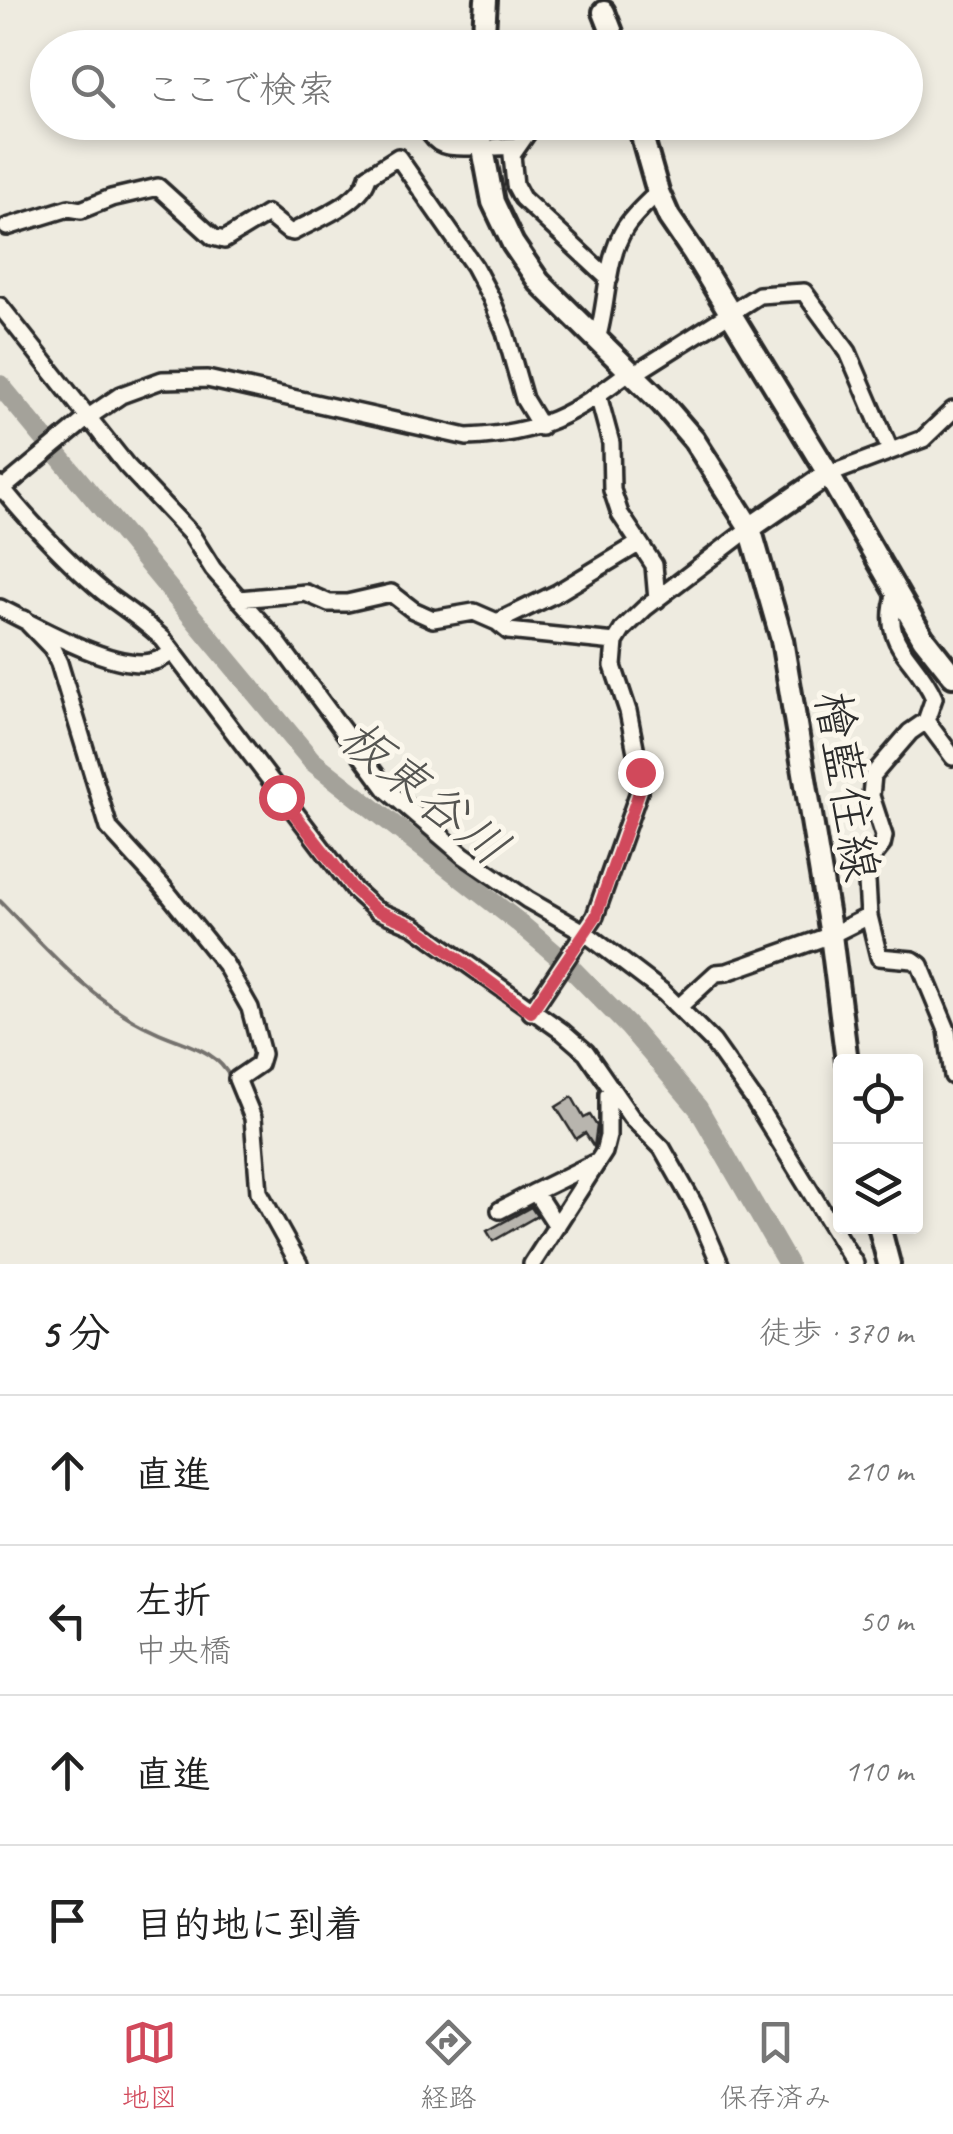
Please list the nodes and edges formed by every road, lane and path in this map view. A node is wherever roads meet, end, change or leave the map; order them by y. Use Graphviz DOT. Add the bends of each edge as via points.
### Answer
graph roads {
  1 [pos="486,0"];
  2 [pos="604,12"];
  3 [pos="484,30"];
  4 [pos="611,30"];
  5 [pos="432,140"];
  6 [pos="481,140"];
  7 [pos="522,140"];
  8 [pos="643,140"];
  9 [pos="496,146"];
  10 [pos="518,146"];
  11 [pos="471,147"];
  12 [pos="658,192"];
  13 [pos="6,227"];
  14 [pos="609,279"];
  15 [pos="0,306"];
  16 [pos="730,312"];
  17 [pos="598,339"];
  18 [pos="632,373"];
  19 [pos="598,394"];
  20 [pos="953,410"];
  21 [pos="90,416"];
  22 [pos="540,427"];
  23 [pos="890,450"];
  24 [pos="827,475"];
  25 [pos="1,488"];
  26 [pos="750,528"];
  27 [pos="638,544"];
  28 [pos="896,592"];
  29 [pos="239,599"];
  30 [pos="658,600"];
  31 [pos="0,608"];
  32 [pos="24,620"];
  33 [pos="496,622"];
  34 [pos="615,642"];
  35 [pos="172,653"];
  36 [pos="953,676"];
  37 [pos="926,721"];
  38 [pos="953,756"];
  39 [pos="869,916"];
  40 [pos="582,935"];
  41 [pos="832,935"];
  42 [pos="680,1006"];
  43 [pos="533,1009"];
  44 [pos="846,1054"];
  45 [pos="952,1069"];
  46 [pos="612,1090"];
  47 [pos="598,1162"];
  48 [pos="535,1192"];
  49 [pos="500,1210"];
  50 [pos="556,1226"];
  51 [pos="881,1234"];
  52 [pos="299,1264"];
  53 [pos="532,1264"];
  54 [pos="720,1264"];
  55 [pos="855,1264"];
  56 [pos="889,1264"];
  1 -- 3 [label="main road"];
  2 -- 4 [label="main road"];
  5 -- 11 [label="street" via="442,147"];
  6 -- 17 [label="main road, 檜藍住線" via="493,202 513,244 539,282"];
  7 -- 10 [label="street"];
  8 -- 12 [label="main road"];
  9 -- 10 [label="street"];
  10 -- 14 [label="street" via="512,155 522,198"];
  12 -- 14 [label="street" via="625,228"];
  12 -- 16 [label="main road"];
  13 -- 22 [label="street" via="158,187 213,237 224,240 267,214 293,232 352,198 368,176 398,158 492,298 524,400"];
  14 -- 17 [label="street"];
  15 -- 21 [label="street"];
  16 -- 18 [label="street"];
  16 -- 23 [label="street" via="759,294 804,292 848,352"];
  16 -- 24 [label="main road"];
  17 -- 18 [label="main road, 檜藍住線"];
  18 -- 19 [label="street"];
  18 -- 26 [label="main road, 檜藍住線" via="694,440"];
  19 -- 22 [label="street"];
  19 -- 27 [label="street" via="611,443 612,490"];
  20 -- 23 [label="street" via="923,439"];
  21 -- 22 [label="street" via="162,380 207,379 467,437"];
  21 -- 25 [label="street"];
  21 -- 29 [label="street"];
  23 -- 24 [label="street"];
  24 -- 26 [label="main road"];
  24 -- 28 [label="main road"];
  25 -- 35 [label="street"];
  26 -- 30 [label="street"];
  26 -- 41 [label="main road, 檜藍住線" via="782,640"];
  27 -- 30 [label="street" via="654,564"];
  27 -- 33 [label="street"];
  28 -- 36 [label="main road"];
  28 -- 37 [label="street" via="889,612 894,641 934,698"];
  29 -- 33 [label="street" via="306,593 347,603 391,592 433,619 474,612"];
  29 -- 40 [label="street" via="387,790 463,854"];
  30 -- 34 [label="street"];
  31 -- 32 [label="street"];
  32 -- 35 [label="street" via="106,657 141,664"];
  32 -- 52 [label="street" via="59,662 108,828 225,964 250,1008 262,1054 237,1079 252,1118 256,1184"];
  33 -- 34 [label="street" via="508,631"];
  34 -- 40 [label="street" via="613,666 642,783 596,916"];
  35 -- 43 [label="street" via="354,890"];
  37 -- 38 [label="street"];
  37 -- 39 [label="street" via="900,742 870,785 884,836 866,865"];
  39 -- 41 [label="street"];
  39 -- 45 [label="street" via="879,957 920,965 947,1030"];
  40 -- 42 [label="street"];
  40 -- 43 [label="street"];
  41 -- 42 [label="street" via="716,973"];
  41 -- 44 [label="main road, 檜藍住線"];
  42 -- 55 [label="street" via="754,1100"];
  43 -- 46 [label="street" via="586,1052"];
  46 -- 47 [label="street"];
  46 -- 54 [label="street" via="662,1148"];
  47 -- 48 [label="street"];
  47 -- 50 [label="street"];
  48 -- 49 [label="street"];
  48 -- 50 [label="street"];
  50 -- 53 [label="street"];
  51 -- 56 [label="main road"];
}
